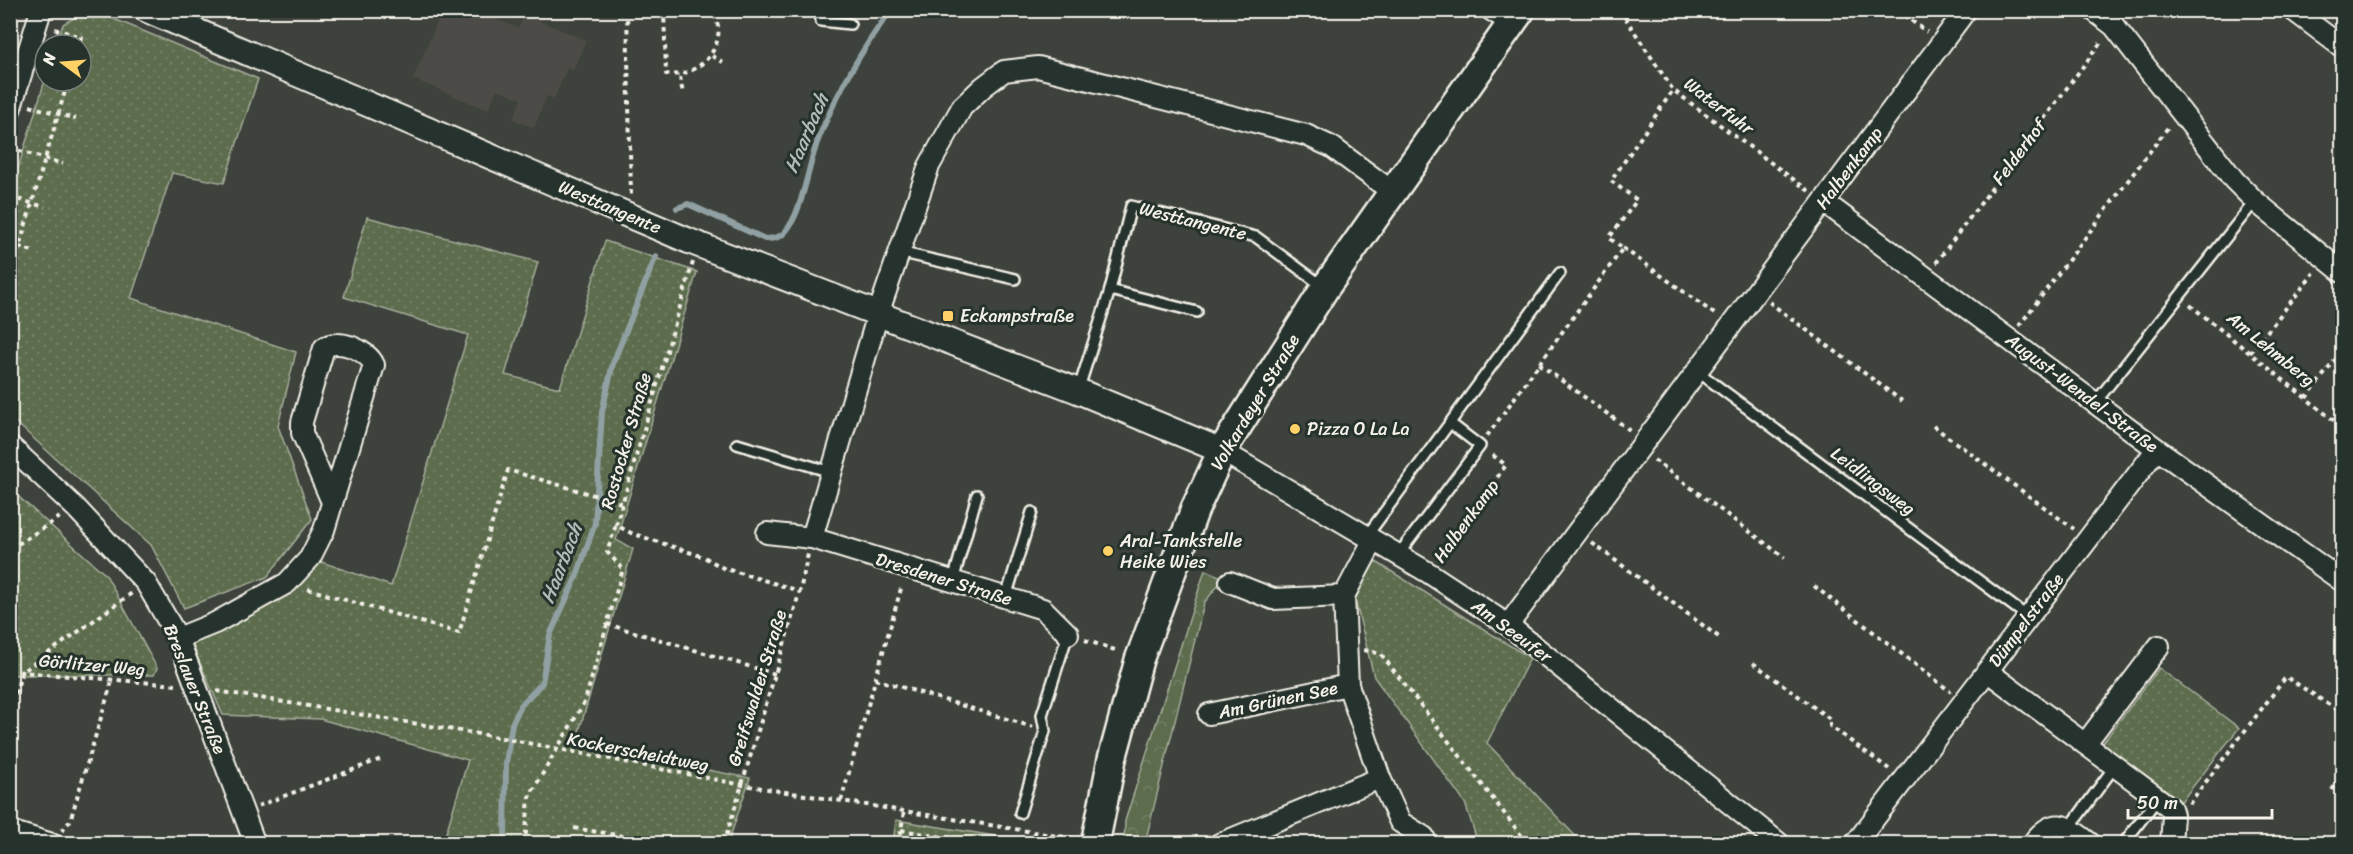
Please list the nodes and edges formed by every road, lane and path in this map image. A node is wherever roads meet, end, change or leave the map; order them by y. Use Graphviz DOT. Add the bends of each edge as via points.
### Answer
graph roads {
  1 [pos="147,10"];
  2 [pos="627,10"];
  3 [pos="664,10"];
  4 [pos="710,10"];
  5 [pos="821,10"];
  6 [pos="1620,10"];
  7 [pos="1898,10"];
  8 [pos="1966,10"];
  9 [pos="2093,10"];
  10 [pos="2293,10"];
  11 [pos="734,12"];
  12 [pos="1508,15"];
  13 [pos="716,16"];
  14 [pos="39,17"];
  15 [pos="850,24"];
  16 [pos="2114,26"];
  17 [pos="73,33"];
  18 [pos="1942,43"];
  19 [pos="2343,47"];
  20 [pos="712,56"];
  21 [pos="723,62"];
  22 [pos="680,77"];
  23 [pos="1673,90"];
  24 [pos="65,93"];
  25 [pos="683,94"];
  26 [pos="12,105"];
  27 [pos="2181,111"];
  28 [pos="59,114"];
  29 [pos="76,119"];
  30 [pos="10,148"];
  31 [pos="45,159"];
  32 [pos="63,164"];
  33 [pos="1394,193"];
  34 [pos="10,197"];
  35 [pos="2255,201"];
  36 [pos="1824,202"];
  37 [pos="32,204"];
  38 [pos="45,207"];
  39 [pos="632,215"];
  40 [pos="10,244"];
  41 [pos="699,245"];
  42 [pos="20,247"];
  43 [pos="1623,248"];
  44 [pos="32,251"];
  45 [pos="899,252"];
  46 [pos="2326,258"];
  47 [pos="2343,272"];
  48 [pos="1560,273"];
  49 [pos="1925,277"];
  50 [pos="10,278"];
  51 [pos="1015,279"];
  52 [pos="1325,288"];
  53 [pos="1110,290"];
  54 [pos="1756,292"];
  55 [pos="10,293"];
  56 [pos="19,295"];
  57 [pos="2180,297"];
  58 [pos="1197,312"];
  59 [pos="878,314"];
  60 [pos="1731,326"];
  61 [pos="2009,339"];
  62 [pos="2343,351"];
  63 [pos="2250,353"];
  64 [pos="1539,364"];
  65 [pos="1697,371"];
  66 [pos="1078,391"];
  67 [pos="2306,398"];
  68 [pos="1902,401"];
  69 [pos="2095,403"];
  70 [pos="1450,423"];
  71 [pos="1933,426"];
  72 [pos="2343,427"];
  73 [pos="736,444"];
  74 [pos="1642,445"];
  75 [pos="10,446"];
  76 [pos="1480,446"];
  77 [pos="2157,449"];
  78 [pos="1222,451"];
  79 [pos="831,472"];
  80 [pos="977,495"];
  81 [pos="332,502"];
  82 [pos="621,503"];
  83 [pos="76,507"];
  84 [pos="1032,512"];
  85 [pos="616,525"];
  86 [pos="1577,532"];
  87 [pos="767,533"];
  88 [pos="812,538"];
  89 [pos="1370,539"];
  90 [pos="2087,539"];
  91 [pos="10,544"];
  92 [pos="1398,555"];
  93 [pos="1785,558"];
  94 [pos="907,567"];
  95 [pos="1429,573"];
  96 [pos="953,581"];
  97 [pos="2343,581"];
  98 [pos="1230,582"];
  99 [pos="146,583"];
  100 [pos="287,583"];
  101 [pos="1814,586"];
  102 [pos="800,591"];
  103 [pos="1344,596"];
  104 [pos="1006,597"];
  105 [pos="2028,617"];
  106 [pos="607,624"];
  107 [pos="1508,626"];
  108 [pos="1068,634"];
  109 [pos="178,638"];
  110 [pos="1720,638"];
  111 [pos="1345,646"];
  112 [pos="2159,646"];
  113 [pos="1139,660"];
  114 [pos="1753,663"];
  115 [pos="10,671"];
  116 [pos="1987,671"];
  117 [pos="22,672"];
  118 [pos="775,674"];
  119 [pos="875,679"];
  120 [pos="112,681"];
  121 [pos="1348,685"];
  122 [pos="197,686"];
  123 [pos="1963,701"];
  124 [pos="10,711"];
  125 [pos="2343,713"];
  126 [pos="1209,714"];
  127 [pos="1045,731"];
  128 [pos="2085,744"];
  129 [pos="556,750"];
  130 [pos="381,759"];
  131 [pos="2115,766"];
  132 [pos="2343,775"];
  133 [pos="1380,778"];
  134 [pos="1904,780"];
  135 [pos="742,785"];
  136 [pos="2332,790"];
  137 [pos="2158,798"];
  138 [pos="841,801"];
  139 [pos="904,811"];
  140 [pos="243,812"];
  141 [pos="1020,813"];
  142 [pos="2070,827"];
  143 [pos="574,828"];
  144 [pos="901,830"];
  145 [pos="10,831"];
  146 [pos="2171,835"];
  147 [pos="1086,842"];
  148 [pos="52,843"];
  149 [pos="255,843"];
  150 [pos="525,843"];
  151 [pos="672,843"];
  152 [pos="724,843"];
  153 [pos="898,843"];
  154 [pos="984,843"];
  155 [pos="1219,843"];
  156 [pos="1420,843"];
  157 [pos="1528,843"];
  158 [pos="1780,843"];
  159 [pos="1855,843"];
  160 [pos="2032,843"];
  161 [pos="2091,843"];
  162 [pos="2123,843"];
  1 -- 39 [label="street, Westtangente"];
  2 -- 39 [label="path"];
  3 -- 22 [label="path" via="666,74"];
  4 -- 13 [label="path"];
  5 -- 15 [label="lane" via="820,21"];
  6 -- 23 [label="path, Waterfuhr"];
  7 -- 18 [label="path"];
  8 -- 18 [label="street, Halbenkamp"];
  9 -- 16 [label="street"];
  10 -- 19 [label="street"];
  11 -- 13 [label="path"];
  12 -- 33 [label="main road, Volkardeyer Straße"];
  13 -- 20 [label="path"];
  14 -- 17 [label="path"];
  14 -- 26 [label="street"];
  16 -- 27 [label="street"];
  16 -- 49 [label="path, Felderhof"];
  18 -- 36 [label="street, Halbenkamp"];
  20 -- 21 [label="path"];
  20 -- 22 [label="path" via="696,71"];
  22 -- 25 [label="path"];
  23 -- 36 [label="path, Waterfuhr"];
  23 -- 43 [label="path" via="1611,181 1637,200 1609,238"];
  24 -- 28 [label="path"];
  26 -- 28 [label="path"];
  27 -- 35 [label="street"];
  27 -- 61 [label="path"];
  28 -- 29 [label="path"];
  28 -- 31 [label="path"];
  30 -- 31 [label="path"];
  31 -- 32 [label="path"];
  31 -- 37 [label="path"];
  33 -- 45 [label="street" via="1332,147 1306,135 1038,67 1023,67 1004,71 962,107 928,166"];
  33 -- 52 [label="main road, Volkardeyer Straße"];
  34 -- 37 [label="path"];
  35 -- 46 [label="street"];
  35 -- 57 [label="lane"];
  36 -- 49 [label="street, August-Wendel-Straße"];
  36 -- 54 [label="street, Halbenkamp"];
  37 -- 38 [label="path"];
  37 -- 42 [label="path"];
  39 -- 41 [label="street, Westtangente"];
  40 -- 42 [label="path"];
  41 -- 59 [label="street, Westtangente"];
  41 -- 82 [label="path, Rostocker Straße"];
  42 -- 44 [label="path"];
  42 -- 50 [label="path"];
  43 -- 60 [label="path"];
  43 -- 64 [label="path"];
  45 -- 51 [label="lane"];
  45 -- 59 [label="street"];
  46 -- 47 [label="street"];
  46 -- 63 [label="path"];
  48 -- 70 [label="lane"];
  49 -- 61 [label="street, August-Wendel-Straße"];
  52 -- 53 [label="lane, Westtangente" via="1256,237 1131,206"];
  52 -- 78 [label="main road, Volkardeyer Straße"];
  53 -- 58 [label="lane"];
  53 -- 66 [label="lane, Westtangente"];
  54 -- 60 [label="street, Halbenkamp"];
  54 -- 68 [label="path"];
  55 -- 56 [label="path"];
  57 -- 63 [label="path, Am Lehmberg"];
  57 -- 69 [label="lane"];
  59 -- 66 [label="street, Westtangente"];
  59 -- 79 [label="street"];
  60 -- 65 [label="street, Halbenkamp"];
  61 -- 69 [label="street, August-Wendel-Straße"];
  62 -- 67 [label="path"];
  63 -- 67 [label="path, Am Lehmberg"];
  64 -- 74 [label="path"];
  64 -- 76 [label="path"];
  65 -- 74 [label="street, Halbenkamp"];
  65 -- 105 [label="lane, Leidlingsweg"];
  66 -- 78 [label="street, Westtangente"];
  67 -- 72 [label="path, Am Lehmberg"];
  69 -- 77 [label="street, August-Wendel-Straße"];
  70 -- 76 [label="lane"];
  70 -- 89 [label="lane"];
  71 -- 90 [label="path"];
  73 -- 79 [label="lane"];
  74 -- 86 [label="street, Halbenkamp"];
  74 -- 93 [label="path"];
  75 -- 83 [label="street, Breslauer Straße"];
  76 -- 92 [label="lane, Halbenkamp"];
  76 -- 95 [label="path, Halbenkamp" via="1506,465"];
  77 -- 90 [label="street, Dümpelstraße"];
  77 -- 97 [label="street, August-Wendel-Straße"];
  78 -- 89 [label="street, Am Seeufer"];
  78 -- 113 [label="main road, Volkardeyer Straße" via="1195,509"];
  79 -- 88 [label="street"];
  80 -- 96 [label="lane"];
  81 -- 81 [label="street" via="374,365 365,352 336,344 324,348 302,422 302,433"];
  81 -- 100 [label="street" via="310,558"];
  82 -- 85 [label="path, Rostocker Straße"];
  82 -- 100 [label="path" via="508,470 459,633"];
  83 -- 91 [label="path" via="15,546"];
  83 -- 99 [label="street, Breslauer Straße"];
  84 -- 104 [label="lane"];
  85 -- 102 [label="path, Rostocker Straße" via="704,557 723,568"];
  85 -- 106 [label="path" via="607,552 623,568"];
  86 -- 107 [label="street, Halbenkamp"];
  86 -- 110 [label="path"];
  87 -- 88 [label="street, Dresdener Straße"];
  88 -- 94 [label="street, Dresdener Straße"];
  88 -- 102 [label="path, Greifswalder Straße"];
  89 -- 92 [label="street, Am Seeufer"];
  89 -- 103 [label="street, Am Grünen See"];
  90 -- 105 [label="street, Dümpelstraße"];
  92 -- 95 [label="street, Am Seeufer"];
  94 -- 96 [label="street, Dresdener Straße"];
  94 -- 119 [label="path"];
  95 -- 107 [label="street, Am Seeufer"];
  96 -- 104 [label="street, Dresdener Straße"];
  98 -- 103 [label="street" via="1273,599"];
  99 -- 109 [label="street, Breslauer Straße"];
  99 -- 117 [label="path"];
  100 -- 109 [label="street" via="215,623"];
  101 -- 123 [label="path"];
  102 -- 118 [label="path, Greifswalder Straße"];
  103 -- 111 [label="street, Am Grünen See"];
  104 -- 108 [label="street, Dresdener Straße" via="1043,609"];
  105 -- 116 [label="street, Dümpelstraße"];
  106 -- 118 [label="path"];
  106 -- 129 [label="path" via="585,701"];
  107 -- 158 [label="street, Am Seeufer"];
  108 -- 113 [label="path"];
  108 -- 127 [label="lane" via="1042,715"];
  109 -- 122 [label="street, Breslauer Straße"];
  111 -- 121 [label="street, Am Grünen See"];
  111 -- 157 [label="path" via="1381,654"];
  112 -- 128 [label="street"];
  113 -- 147 [label="main road, Volkardeyer Straße"];
  114 -- 134 [label="path"];
  115 -- 117 [label="path, Görlitzer Weg"];
  116 -- 123 [label="street, Dümpelstraße"];
  116 -- 128 [label="street"];
  117 -- 120 [label="path, Görlitzer Weg"];
  117 -- 124 [label="path, Görlitzer Weg"];
  118 -- 135 [label="path, Greifswalder Straße"];
  119 -- 127 [label="path"];
  119 -- 138 [label="path"];
  120 -- 122 [label="path, Görlitzer Weg"];
  120 -- 148 [label="path" via="70,821"];
  121 -- 126 [label="street, Am Grünen See"];
  121 -- 133 [label="street, Am Grünen See"];
  122 -- 129 [label="path, Kockerscheidtweg"];
  122 -- 140 [label="street, Breslauer Straße"];
  123 -- 134 [label="street, Dümpelstraße"];
  125 -- 146 [label="path" via="2286,677"];
  127 -- 141 [label="lane"];
  128 -- 131 [label="street"];
  129 -- 135 [label="path, Kockerscheidtweg"];
  129 -- 150 [label="path" via="529,797"];
  130 -- 140 [label="path"];
  131 -- 137 [label="street"];
  131 -- 142 [label="lane"];
  132 -- 136 [label="path"];
  133 -- 155 [label="street"];
  133 -- 156 [label="street, Am Grünen See" via="1400,822 1424,837"];
  134 -- 159 [label="street, Dümpelstraße"];
  135 -- 138 [label="path, Kockerscheidtweg"];
  135 -- 152 [label="path, Greifswalder Straße"];
  137 -- 146 [label="street" via="2171,808"];
  137 -- 162 [label="lane"];
  138 -- 139 [label="path, Kockerscheidtweg"];
  139 -- 144 [label="path"];
  139 -- 147 [label="path, Kockerscheidtweg"];
  140 -- 149 [label="street, Breslauer Straße"];
  142 -- 160 [label="street" via="2056,824 2042,830"];
  142 -- 161 [label="street"];
  143 -- 151 [label="path"];
  144 -- 153 [label="path"];
  144 -- 154 [label="path"];
  145 -- 148 [label="street"];
}
